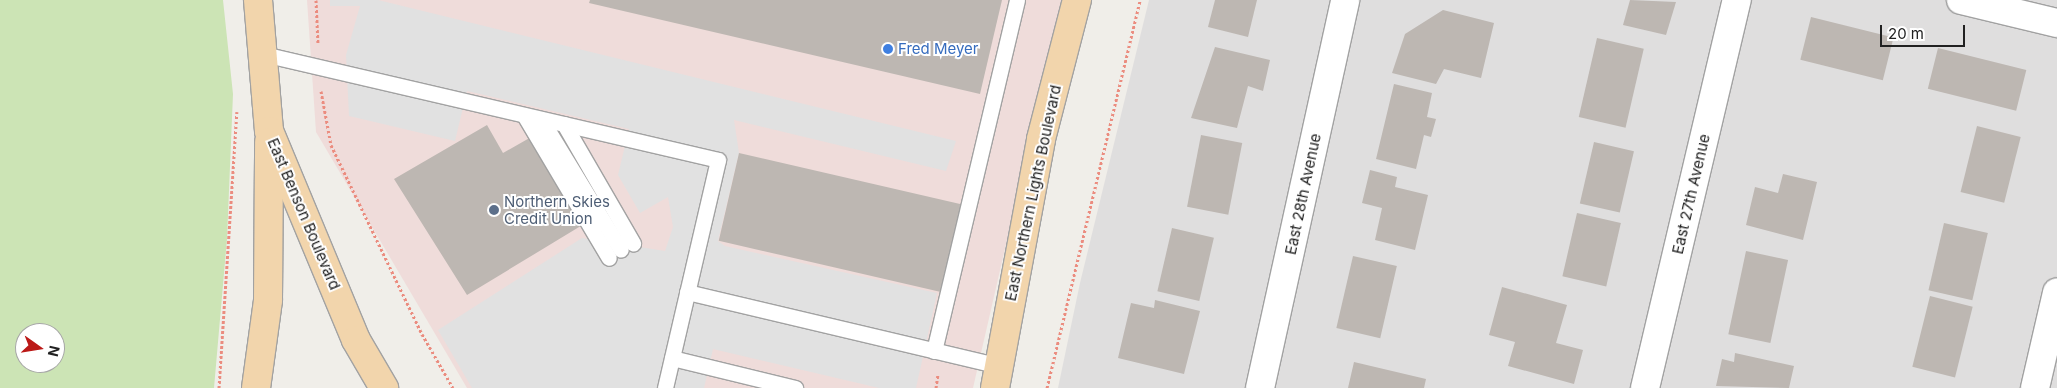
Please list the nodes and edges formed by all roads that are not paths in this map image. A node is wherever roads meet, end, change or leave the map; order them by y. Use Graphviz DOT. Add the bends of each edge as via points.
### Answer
graph roads {
  1 [pos="258,0"];
  2 [pos="1017,0"];
  3 [pos="1078,0"];
  4 [pos="1345,0"];
  5 [pos="1737,0"];
  6 [pos="1962,0"];
  7 [pos="2057,23"];
  8 [pos="262,54"];
  9 [pos="524,115"];
  10 [pos="541,119"];
  11 [pos="564,124"];
  12 [pos="269,131"];
  13 [pos="621,250"];
  14 [pos="687,292"];
  15 [pos="2057,293"];
  16 [pos="934,351"];
  17 [pos="672,358"];
  18 [pos="997,377"];
  19 [pos="256,388"];
  20 [pos="384,388"];
  21 [pos="665,388"];
  22 [pos="795,388"];
  23 [pos="1260,388"];
  24 [pos="1645,388"];
  25 [pos="2035,388"];
  1 -- 8 [label="main road, East Benson Boulevard"];
  2 -- 16 [label="lane"];
  3 -- 18 [label="main road, East Northern Lights Boulevard" via="1041,138"];
  4 -- 23 [label="street, East 28th Avenue"];
  5 -- 24 [label="street, East 27th Avenue"];
  6 -- 7 [label="street"];
  8 -- 9 [label="lane"];
  8 -- 12 [label="main road, East Benson Boulevard"];
  9 -- 10 [label="lane"];
  9 -- 13 [label="lane"];
  10 -- 11 [label="lane"];
  10 -- 13 [label="lane"];
  11 -- 13 [label="lane"];
  11 -- 14 [label="lane" via="718,160"];
  12 -- 19 [label="main road" via="268,300"];
  12 -- 20 [label="main road, East Benson Boulevard" via="356,340"];
  14 -- 16 [label="lane"];
  14 -- 17 [label="lane"];
  15 -- 25 [label="street"];
  16 -- 18 [label="lane"];
  17 -- 21 [label="lane"];
  17 -- 22 [label="lane"];
}
